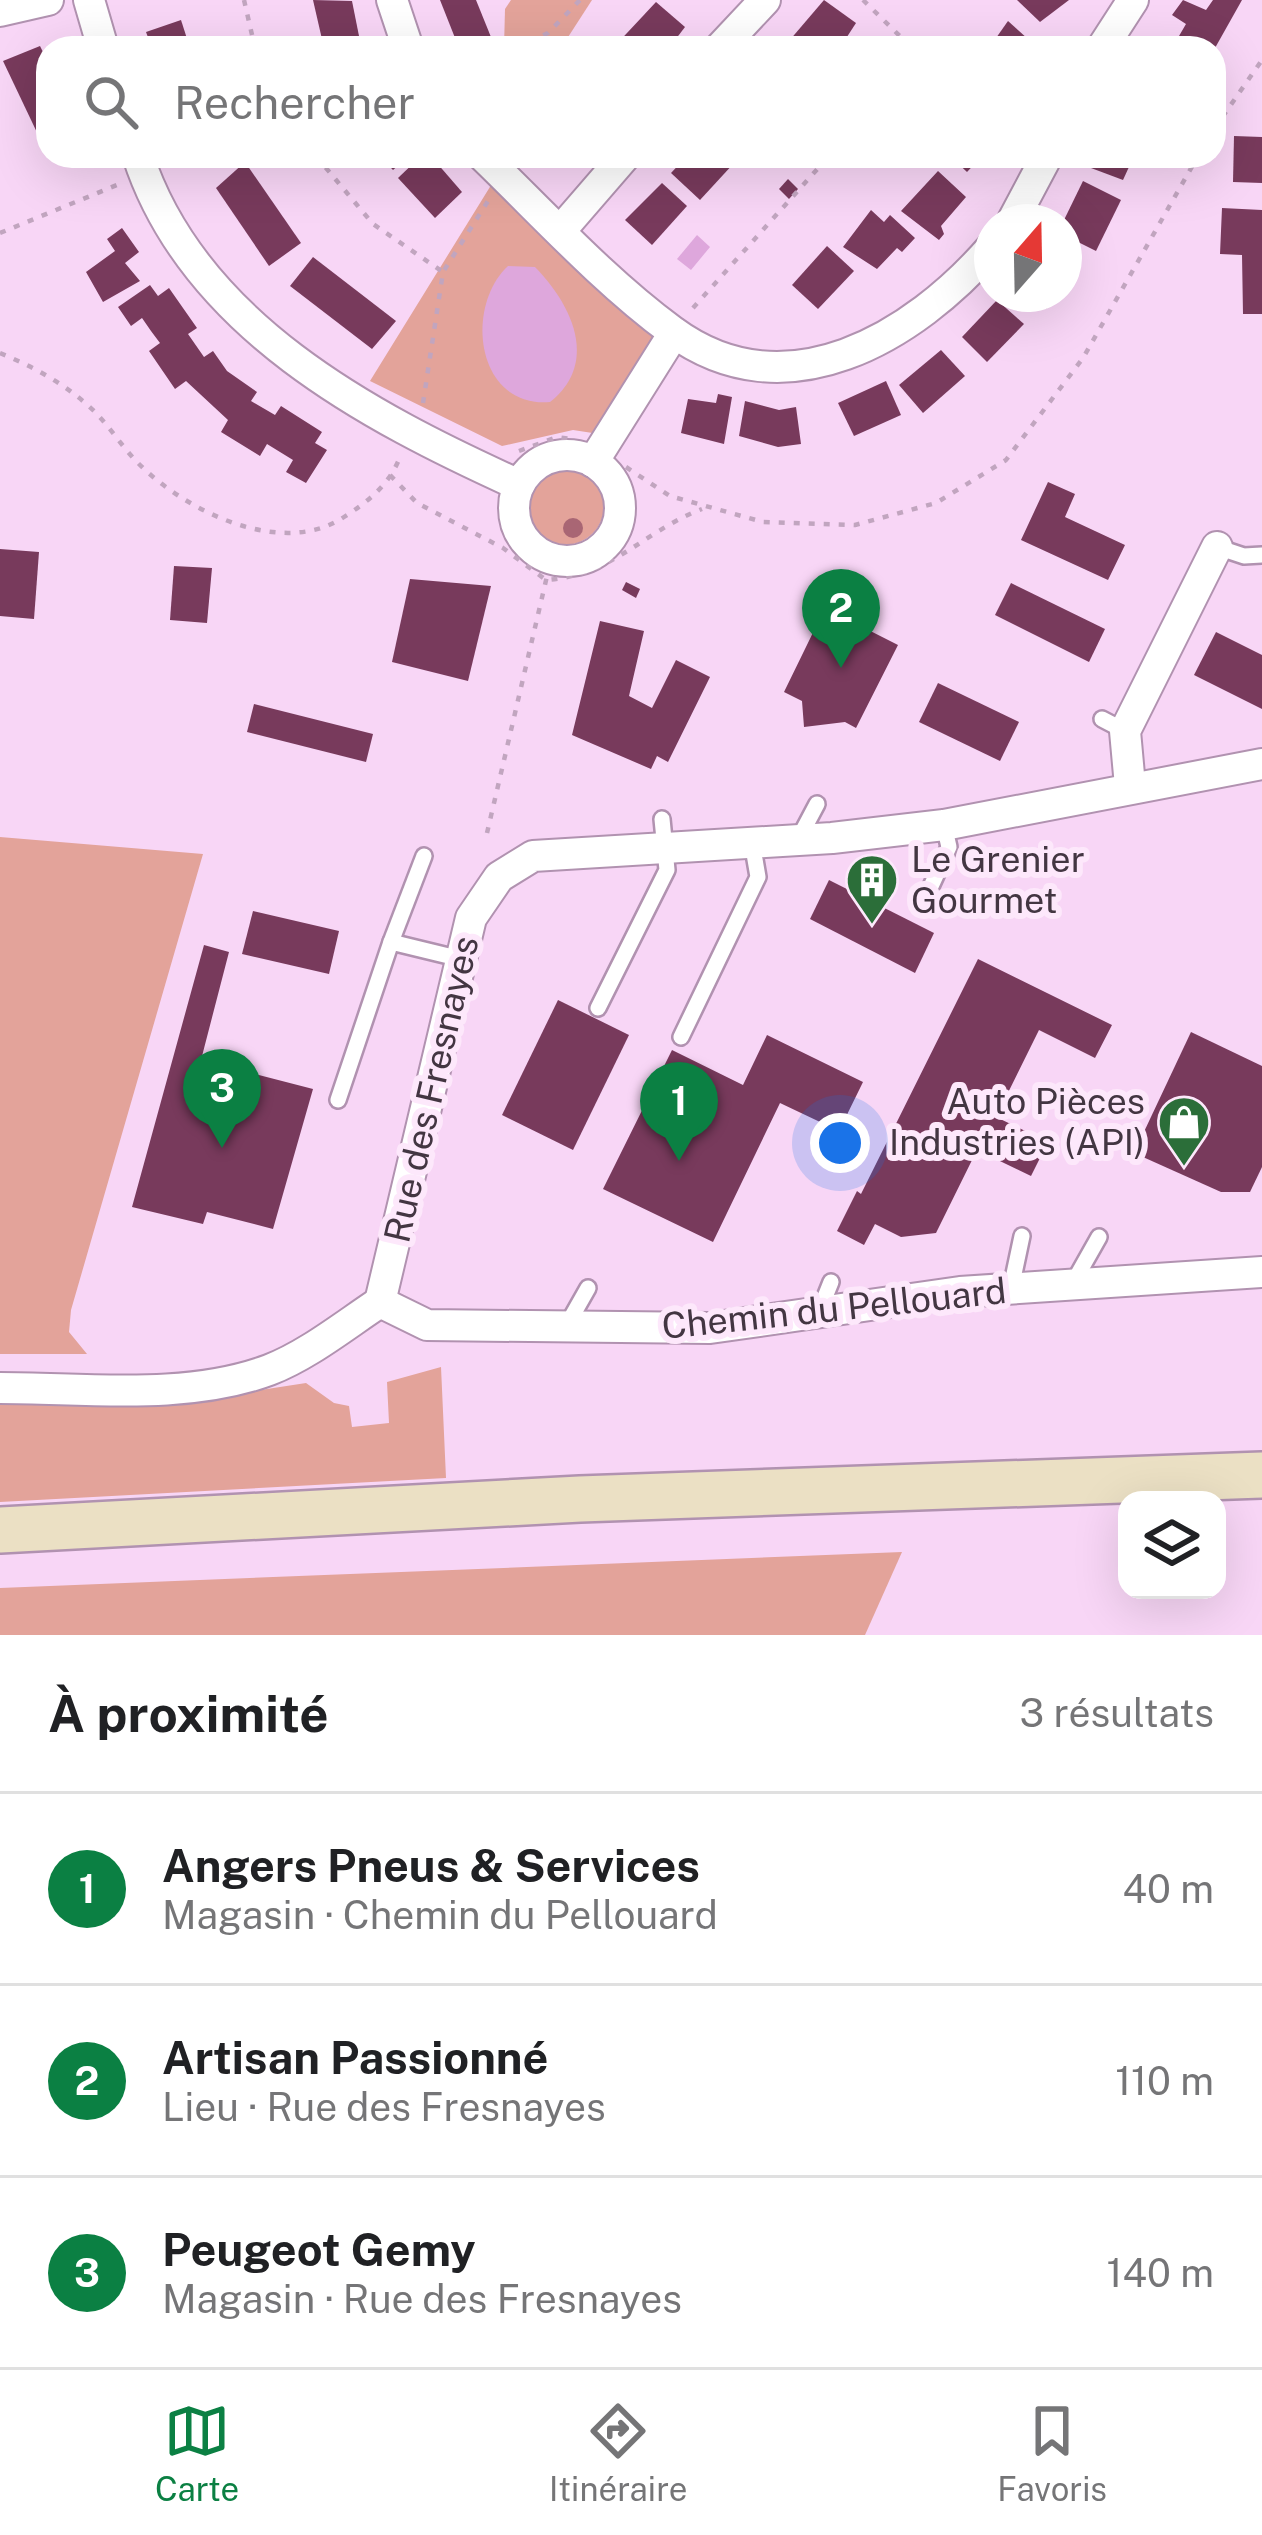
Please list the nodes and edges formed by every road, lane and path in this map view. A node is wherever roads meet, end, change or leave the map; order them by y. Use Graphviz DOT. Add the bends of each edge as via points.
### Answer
graph roads {
  1 [pos="47,0"];
  2 [pos="89,0"];
  3 [pos="244,0"];
  4 [pos="392,0"];
  5 [pos="580,0"];
  6 [pos="765,0"];
  7 [pos="863,0"];
  8 [pos="1132,0"];
  9 [pos="0,10"];
  10 [pos="100,36"];
  11 [pos="253,36"];
  12 [pos="404,36"];
  13 [pos="543,36"];
  14 [pos="731,36"];
  15 [pos="900,36"];
  16 [pos="1110,36"];
  17 [pos="1262,61"];
  18 [pos="1226,112"];
  19 [pos="135,168"];
  20 [pos="142,168"];
  21 [pos="326,168"];
  22 [pos="496,168"];
  23 [pos="615,168"];
  24 [pos="818,168"];
  25 [pos="1041,168"];
  26 [pos="1191,168"];
  27 [pos="499,184"];
  28 [pos="1022,204"];
  29 [pos="561,230"];
  30 [pos="0,232"];
  31 [pos="974,268"];
  32 [pos="442,272"];
  33 [pos="674,333"];
  34 [pos="0,353"];
  35 [pos="408,435"];
  36 [pos="511,454"];
  37 [pos="599,454"];
  38 [pos="390,475"];
  39 [pos="519,485"];
  40 [pos="703,509"];
  41 [pos="1217,547"];
  42 [pos="1262,555"];
  43 [pos="549,570"];
  44 [pos="1262,764"];
  45 [pos="1130,786"];
  46 [pos="817,804"];
  47 [pos="944,824"];
  48 [pos="663,832"];
  49 [pos="487,833"];
  50 [pos="800,838"];
  51 [pos="751,840"];
  52 [pos="424,856"];
  53 [pos="922,906"];
  54 [pos="391,942"];
  55 [pos="461,959"];
  56 [pos="598,1008"];
  57 [pos="681,1037"];
  58 [pos="338,1100"];
  59 [pos="1022,1236"];
  60 [pos="1099,1237"];
  61 [pos="1262,1272"];
  62 [pos="831,1282"];
  63 [pos="1072,1283"];
  64 [pos="588,1288"];
  65 [pos="1012,1288"];
  66 [pos="380,1302"];
  67 [pos="819,1312"];
  68 [pos="565,1328"];
  69 [pos="0,1388"];
  70 [pos="1262,1475"];
  71 [pos="0,1530"];
  1 -- 9 [label="street"];
  2 -- 10 [label="street"];
  3 -- 11 [label="path"];
  4 -- 12 [label="street"];
  5 -- 13 [label="path"];
  6 -- 14 [label="street"];
  7 -- 15 [label="path"];
  8 -- 16 [label="street"];
  17 -- 18 [label="path"];
  19 -- 30 [label="path"];
  20 -- 35 [label="street" via="172,229 227,298 310,375"];
  21 -- 32 [label="path" via="373,224"];
  22 -- 29 [label="street"];
  23 -- 29 [label="street"];
  24 -- 33 [label="path"];
  25 -- 28 [label="street"];
  26 -- 40 [label="path" via="1083,358 1006,460 936,503 855,525 763,522"];
  27 -- 32 [label="path"];
  29 -- 33 [label="street"];
  31 -- 33 [label="street" via="908,326 807,367 732,360"];
  32 -- 35 [label="path" via="430,377"];
  33 -- 37 [label="street"];
  34 -- 38 [label="path" via="38,368 93,410 139,464 202,510 271,533 329,527 373,498"];
  35 -- 38 [label="path"];
  35 -- 39 [label="street"];
  36 -- 37 [label="path" via="557,437"];
  37 -- 39 [label="street" via="543,461"];
  37 -- 40 [label="path"];
  37 -- 43 [label="street" via="616,488 619,521 600,550"];
  38 -- 43 [label="path" via="416,503"];
  39 -- 43 [label="street" via="522,537"];
  40 -- 43 [label="path" via="582,577"];
  41 -- 42 [label="lane"];
  41 -- 45 [label="street" via="1113,725"];
  43 -- 49 [label="path"];
  44 -- 45 [label="street, Rue des Fresnayes"];
  45 -- 47 [label="street, Rue des Fresnayes"];
  46 -- 50 [label="lane"];
  47 -- 50 [label="street, Rue des Fresnayes"];
  47 -- 53 [label="lane" via="949,847"];
  48 -- 51 [label="street, Rue des Fresnayes"];
  48 -- 55 [label="street, Rue des Fresnayes" via="533,856 499,878 471,918"];
  48 -- 56 [label="lane" via="667,870"];
  50 -- 51 [label="street, Rue des Fresnayes"];
  51 -- 57 [label="lane" via="758,877"];
  52 -- 54 [label="lane"];
  54 -- 55 [label="lane"];
  54 -- 58 [label="lane"];
  55 -- 66 [label="street, Rue des Fresnayes"];
  59 -- 65 [label="lane"];
  60 -- 63 [label="lane"];
  61 -- 63 [label="street, Chemin du Pellouard"];
  62 -- 67 [label="lane"];
  63 -- 65 [label="street, Chemin du Pellouard"];
  64 -- 68 [label="lane"];
  65 -- 67 [label="street, Chemin du Pellouard"];
  66 -- 68 [label="street, Chemin du Pellouard" via="428,1325"];
  66 -- 69 [label="street" via="270,1370 232,1380"];
  67 -- 68 [label="street, Chemin du Pellouard" via="710,1328"];
  70 -- 71 [label="main road"];
}
